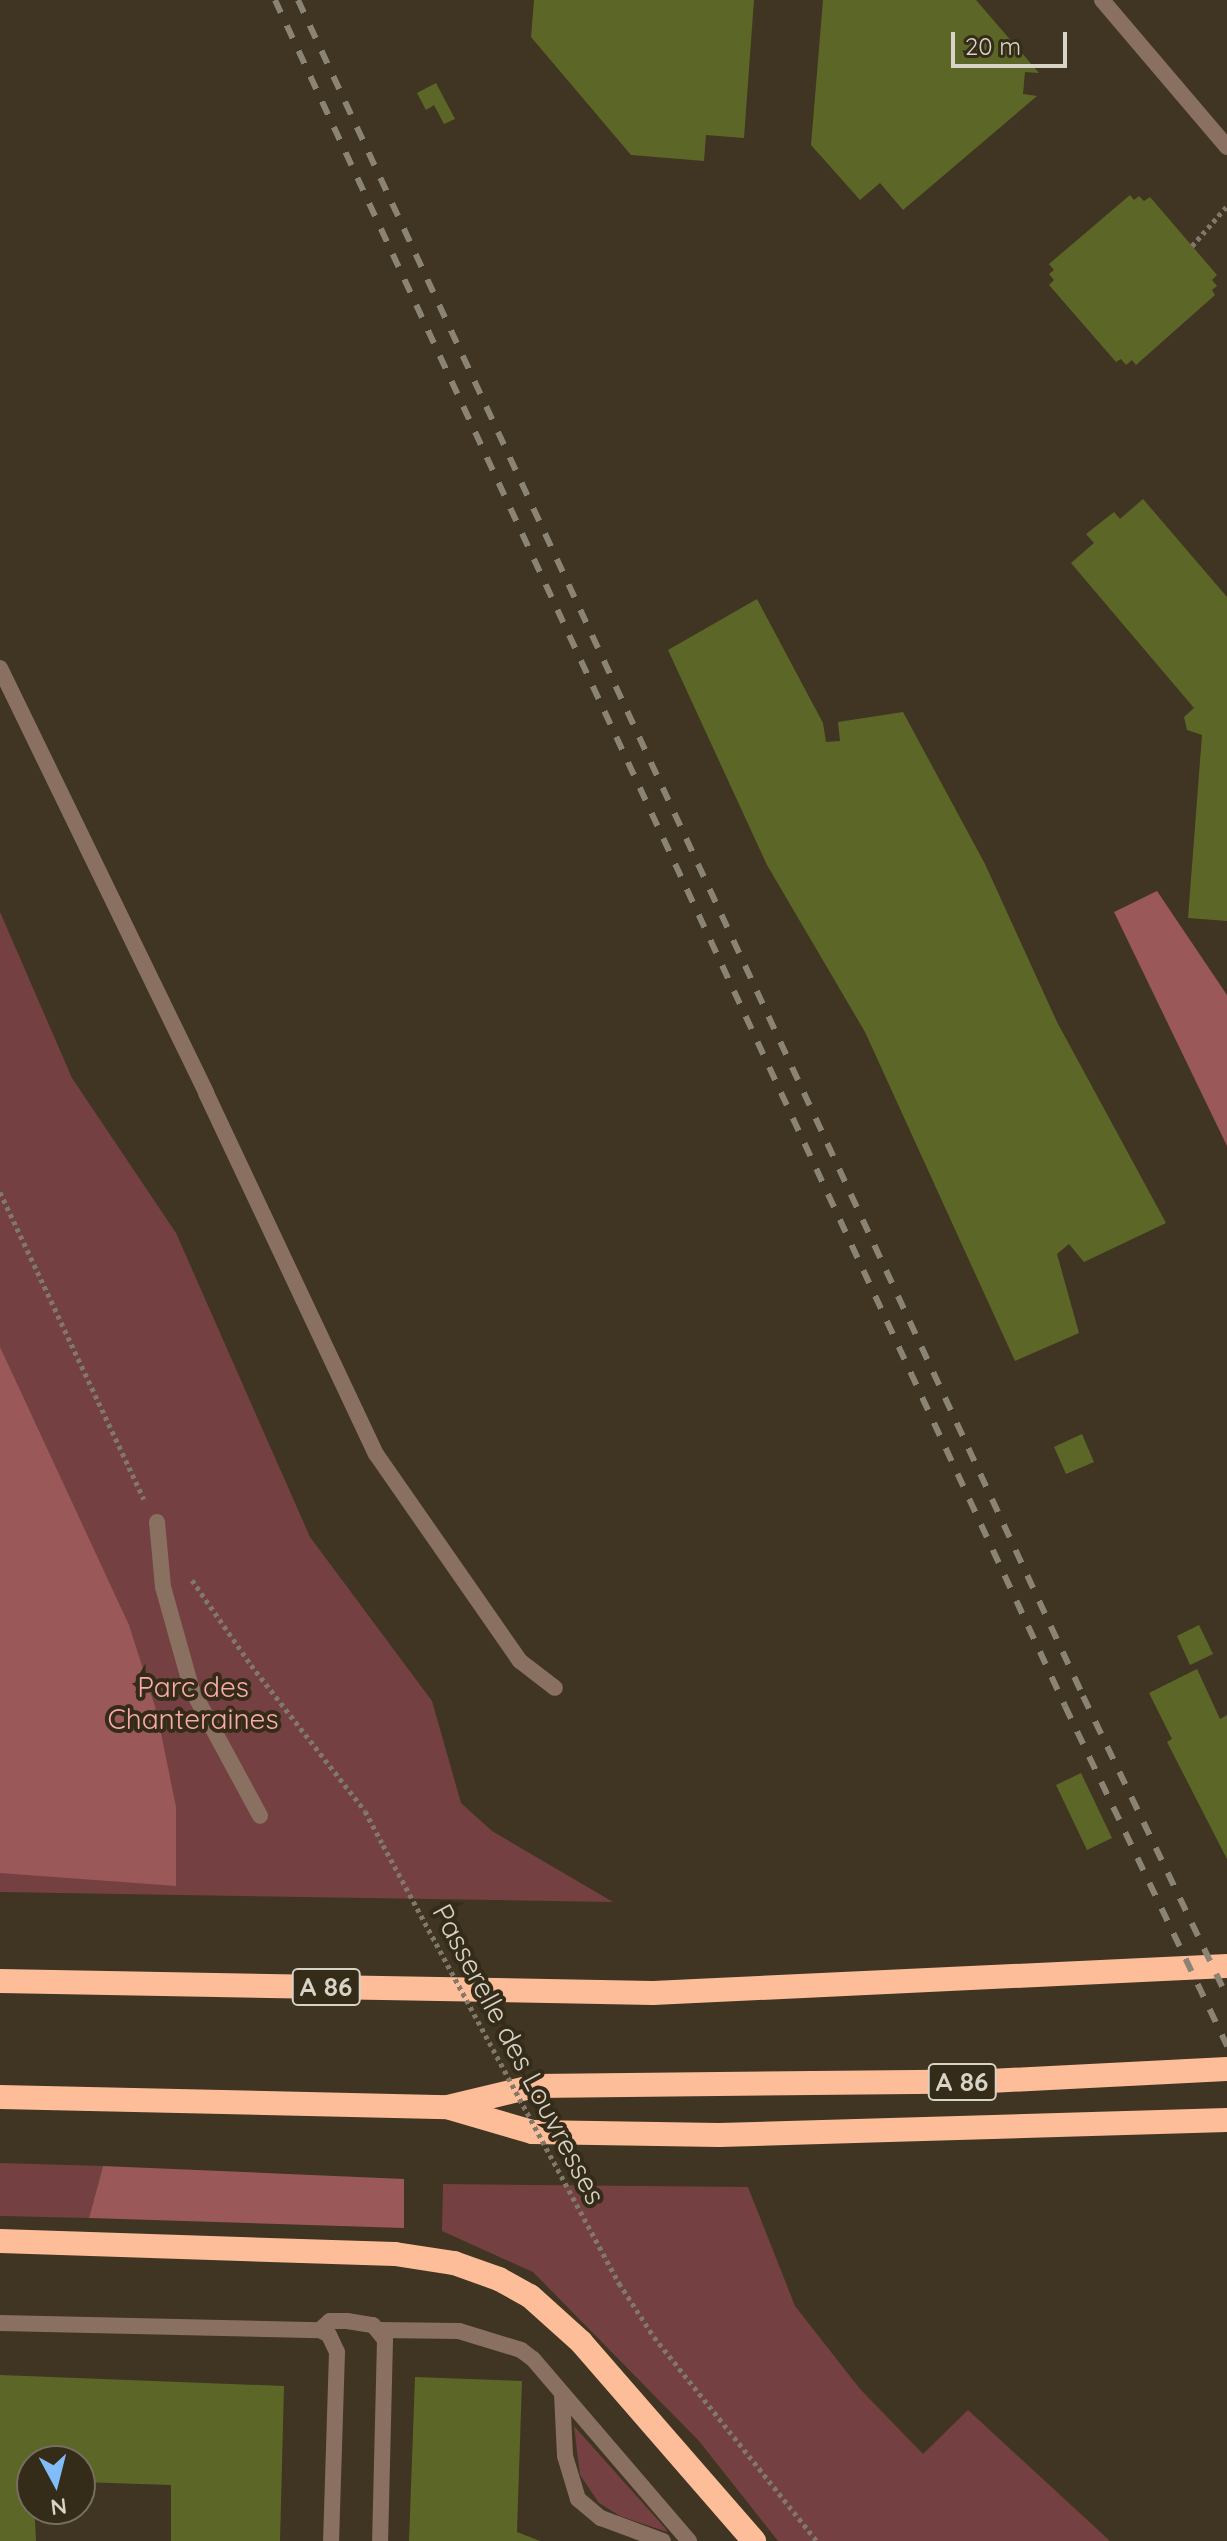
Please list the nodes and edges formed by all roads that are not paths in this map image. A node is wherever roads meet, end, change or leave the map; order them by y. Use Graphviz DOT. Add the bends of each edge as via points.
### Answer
graph roads {
  1 [pos="1102,0"];
  2 [pos="1227,147"];
  3 [pos="0,668"];
  4 [pos="157,1522"];
  5 [pos="555,1688"];
  6 [pos="260,1816"];
  7 [pos="1227,1966"];
  8 [pos="0,1981"];
  9 [pos="1227,2069"];
  10 [pos="0,2097"];
  11 [pos="448,2107"];
  12 [pos="1227,2120"];
  13 [pos="0,2241"];
  14 [pos="0,2323"];
  15 [pos="320,2330"];
  16 [pos="379,2330"];
  17 [pos="562,2394"];
  18 [pos="331,2541"];
  19 [pos="380,2541"];
  20 [pos="663,2541"];
  21 [pos="689,2541"];
  22 [pos="754,2541"];
  1 -- 2 [label="street"];
  3 -- 5 [label="street" via="376,1454 520,1661"];
  4 -- 6 [label="street" via="163,1587 192,1690"];
  7 -- 8 [label="highway, A 86" via="653,1993"];
  9 -- 11 [label="highway, A 86" via="990,2081 535,2086"];
  10 -- 11 [label="highway, A 86"];
  11 -- 12 [label="highway" via="532,2132 703,2135"];
  13 -- 22 [label="highway" via="395,2254 488,2274 530,2296 581,2342"];
  14 -- 15 [label="street"];
  15 -- 16 [label="street" via="330,2321"];
  15 -- 18 [label="street" via="329,2335 337,2352"];
  16 -- 17 [label="street" via="459,2331 500,2341 533,2359"];
  16 -- 19 [label="street" via="385,2340"];
  17 -- 20 [label="street" via="565,2456 578,2499 601,2518"];
  17 -- 21 [label="street"];
}
